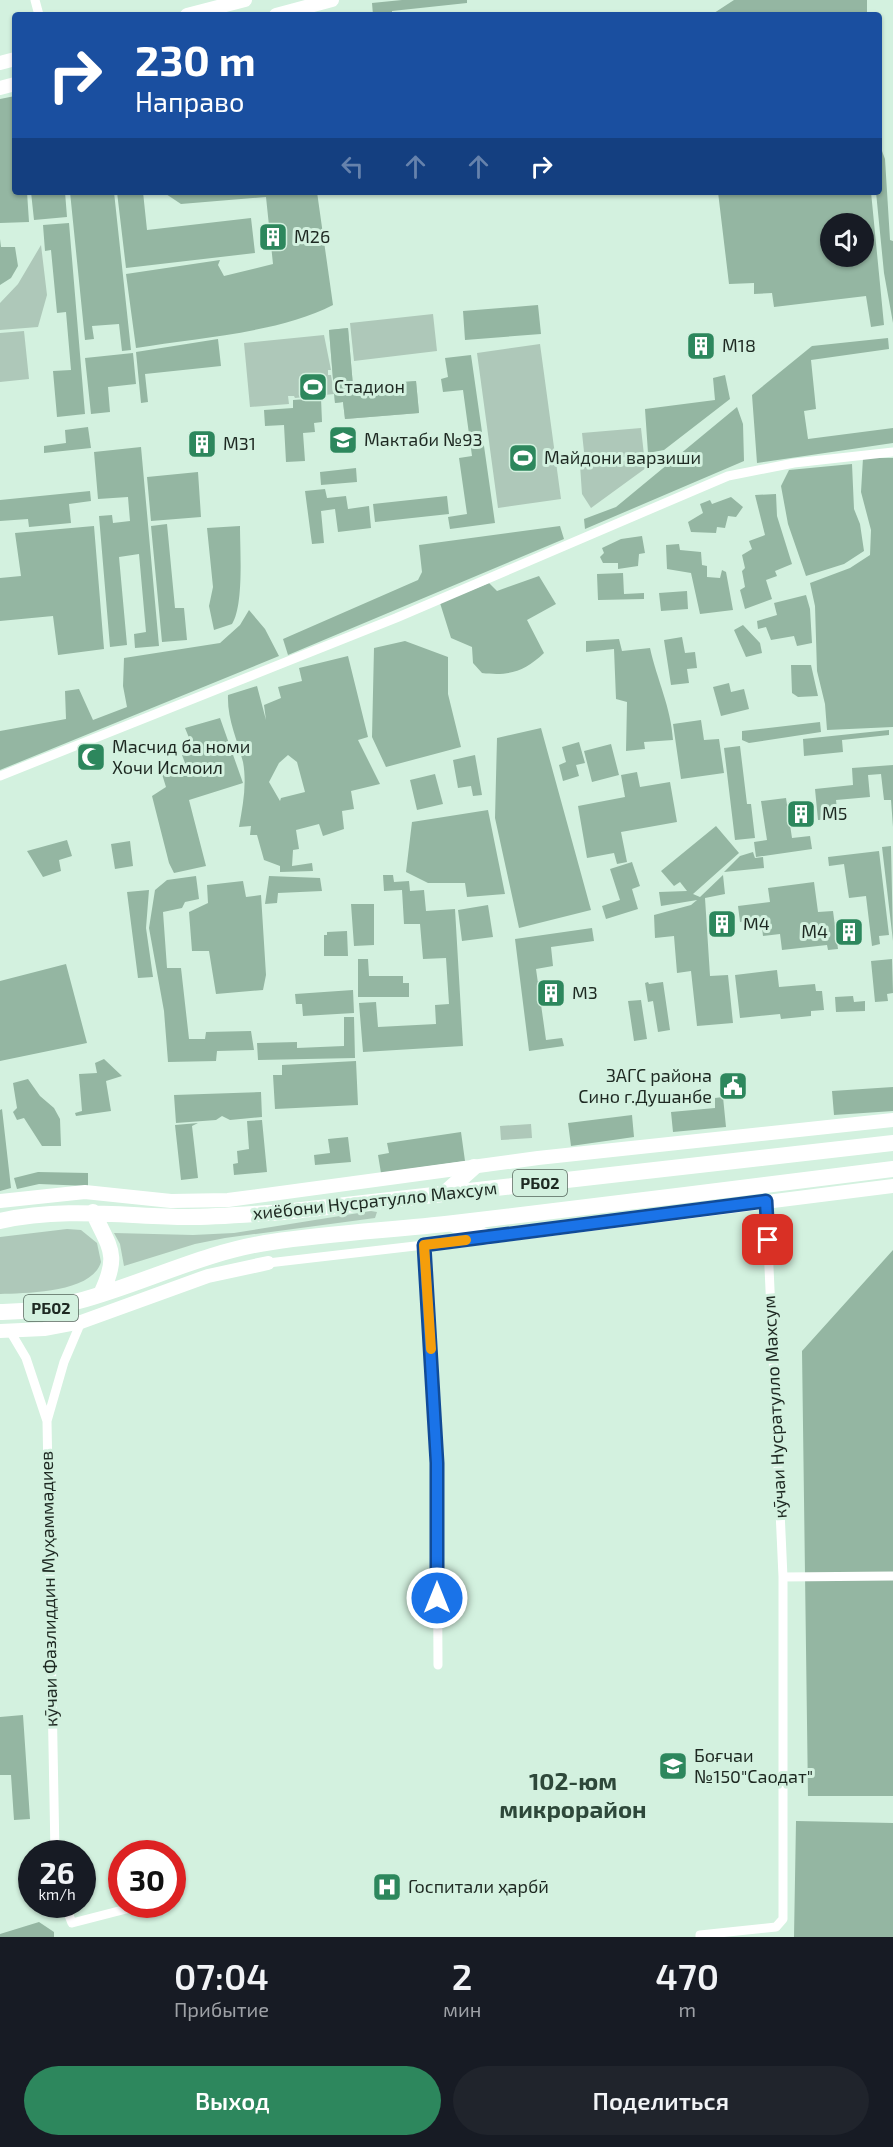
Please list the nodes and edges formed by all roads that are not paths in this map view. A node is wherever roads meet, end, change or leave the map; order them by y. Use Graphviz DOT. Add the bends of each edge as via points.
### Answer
graph roads {
  1 [pos="244,0"];
  2 [pos="332,0"];
  3 [pos="198,12"];
  4 [pos="287,12"];
  5 [pos="893,452"];
  6 [pos="0,776"];
  7 [pos="893,1120"];
  8 [pos="893,1143"];
  9 [pos="474,1167"];
  10 [pos="893,1169"];
  11 [pos="893,1186"];
  12 [pos="444,1194"];
  13 [pos="0,1201"];
  14 [pos="766,1201"];
  15 [pos="93,1212"];
  16 [pos="0,1221"];
  17 [pos="452,1224"];
  18 [pos="486,1237"];
  19 [pos="424,1245"];
  20 [pos="268,1263"];
  21 [pos="101,1294"];
  22 [pos="0,1312"];
  23 [pos="81,1322"];
  24 [pos="5,1331"];
  25 [pos="47,1421"];
  26 [pos="893,1576"];
  27 [pos="783,1577"];
  28 [pos="438,1665"];
  29 [pos="55,1840"];
  30 [pos="70,1918"];
  31 [pos="91,1918"];
  32 [pos="700,1937"];
  1 -- 3 [label="street"];
  2 -- 4 [label="street"];
  5 -- 6 [label="street" via="794,463 728,476 407,613"];
  7 -- 9 [label="street"];
  8 -- 12 [label="highway, хиёбони Нусратулло Махсум / РБ02"];
  9 -- 12 [label="highway"];
  9 -- 13 [label="street" via="228,1200 171,1201 85,1192"];
  10 -- 17 [label="highway, хиёбони Нусратулло Махсум / РБ02"];
  11 -- 14 [label="street"];
  12 -- 15 [label="highway, хиёбони Нусратулло Махсум / РБ02" via="223,1216"];
  14 -- 18 [label="street"];
  14 -- 27 [label="street, кӯчаи Нусратулло Махсум"];
  15 -- 16 [label="highway, хиёбони Нусратулло Махсум / РБ02"];
  15 -- 21 [label="highway, РБ02" via="112,1258 111,1272"];
  17 -- 18 [label="highway"];
  17 -- 21 [label="highway, хиёбони Нусратулло Махсум / РБ02" via="271,1242 179,1265"];
  18 -- 19 [label="street"];
  19 -- 20 [label="street"];
  19 -- 28 [label="street" via="437,1463"];
  20 -- 23 [label="street" via="208,1276"];
  21 -- 22 [label="highway, хиёбони Нусратулло Махсум / РБ02" via="33,1312"];
  23 -- 24 [label="street"];
  23 -- 25 [label="street" via="64,1362"];
  24 -- 25 [label="street, кӯчаи Фазлиддин Муҳаммадиев" via="26,1358"];
  25 -- 29 [label="street, кӯчаи Фазлиддин Муҳаммадиев"];
  26 -- 27 [label="street"];
  27 -- 32 [label="street, кӯчаи Нусратулло Махсум" via="783,1919 776,1927"];
  30 -- 31 [label="street" via="72,1923"];
}
